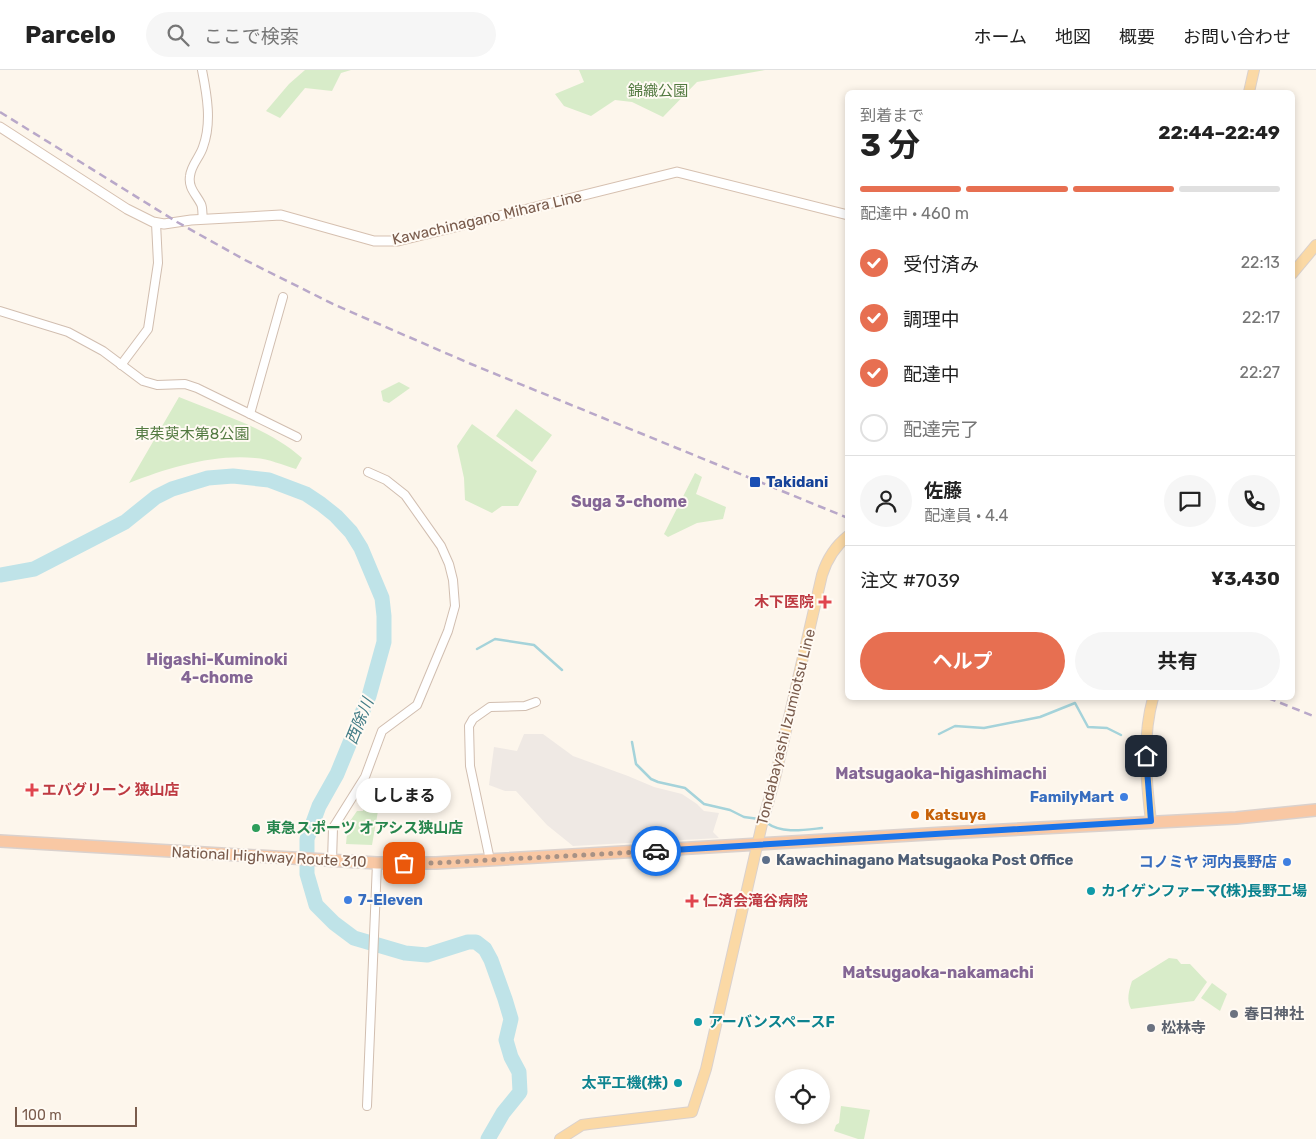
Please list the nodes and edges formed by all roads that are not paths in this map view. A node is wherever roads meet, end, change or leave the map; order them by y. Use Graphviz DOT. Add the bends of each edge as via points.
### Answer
graph roads {
  1 [pos="202,70"];
  2 [pos="1254,70"];
  3 [pos="1249,90"];
  4 [pos="0,127"];
  5 [pos="845,214"];
  6 [pos="203,219"];
  7 [pos="156,223"];
  8 [pos="1316,245"];
  9 [pos="1295,270"];
  10 [pos="283,297"];
  11 [pos="0,311"];
  12 [pos="121,365"];
  13 [pos="250,414"];
  14 [pos="297,437"];
  15 [pos="368,472"];
  16 [pos="845,539"];
  17 [pos="1153,700"];
  18 [pos="536,702"];
  19 [pos="1316,810"];
  20 [pos="1151,821"];
  21 [pos="0,841"];
  22 [pos="758,844"];
  23 [pos="327,860"];
  24 [pos="490,860"];
  25 [pos="377,863"];
  26 [pos="367,1106"];
  27 [pos="560,1139"];
  1 -- 6 [label="street" via="208,126 202,151 190,175 190,185 201,204"];
  2 -- 3 [label="main road"];
  4 -- 7 [label="main road, Kawachinagano Mihara Line" via="127,209"];
  5 -- 6 [label="main road, Kawachinagano Mihara Line" via="676,172 398,242 374,241 281,215"];
  6 -- 7 [label="main road, Kawachinagano Mihara Line"];
  7 -- 12 [label="street" via="158,262 148,328"];
  8 -- 9 [label="main road"];
  10 -- 13 [label="street"];
  11 -- 12 [label="street" via="68,332"];
  12 -- 13 [label="street" via="143,381 157,385 191,386"];
  13 -- 14 [label="street"];
  15 -- 23 [label="street" via="406,494 441,546 453,580 455,606 417,705 382,731 365,778 333,828"];
  16 -- 22 [label="main road, Tondabayashi Izumiotsu Line" via="826,563"];
  17 -- 20 [label="main road" via="1146,738"];
  18 -- 24 [label="street" via="525,706 490,707 473,719 469,726 470,766"];
  19 -- 20 [label="highway, National Highway Route 310" via="1236,818"];
  20 -- 22 [label="highway, National Highway Route 310"];
  21 -- 23 [label="highway, National Highway Route 310"];
  22 -- 24 [label="highway, National Highway Route 310"];
  22 -- 27 [label="main road, Tondabayashi Izumiotsu Line" via="706,1069 692,1112 582,1125"];
  23 -- 25 [label="highway, National Highway Route 310"];
  24 -- 25 [label="highway, National Highway Route 310"];
  25 -- 26 [label="street"];
}
